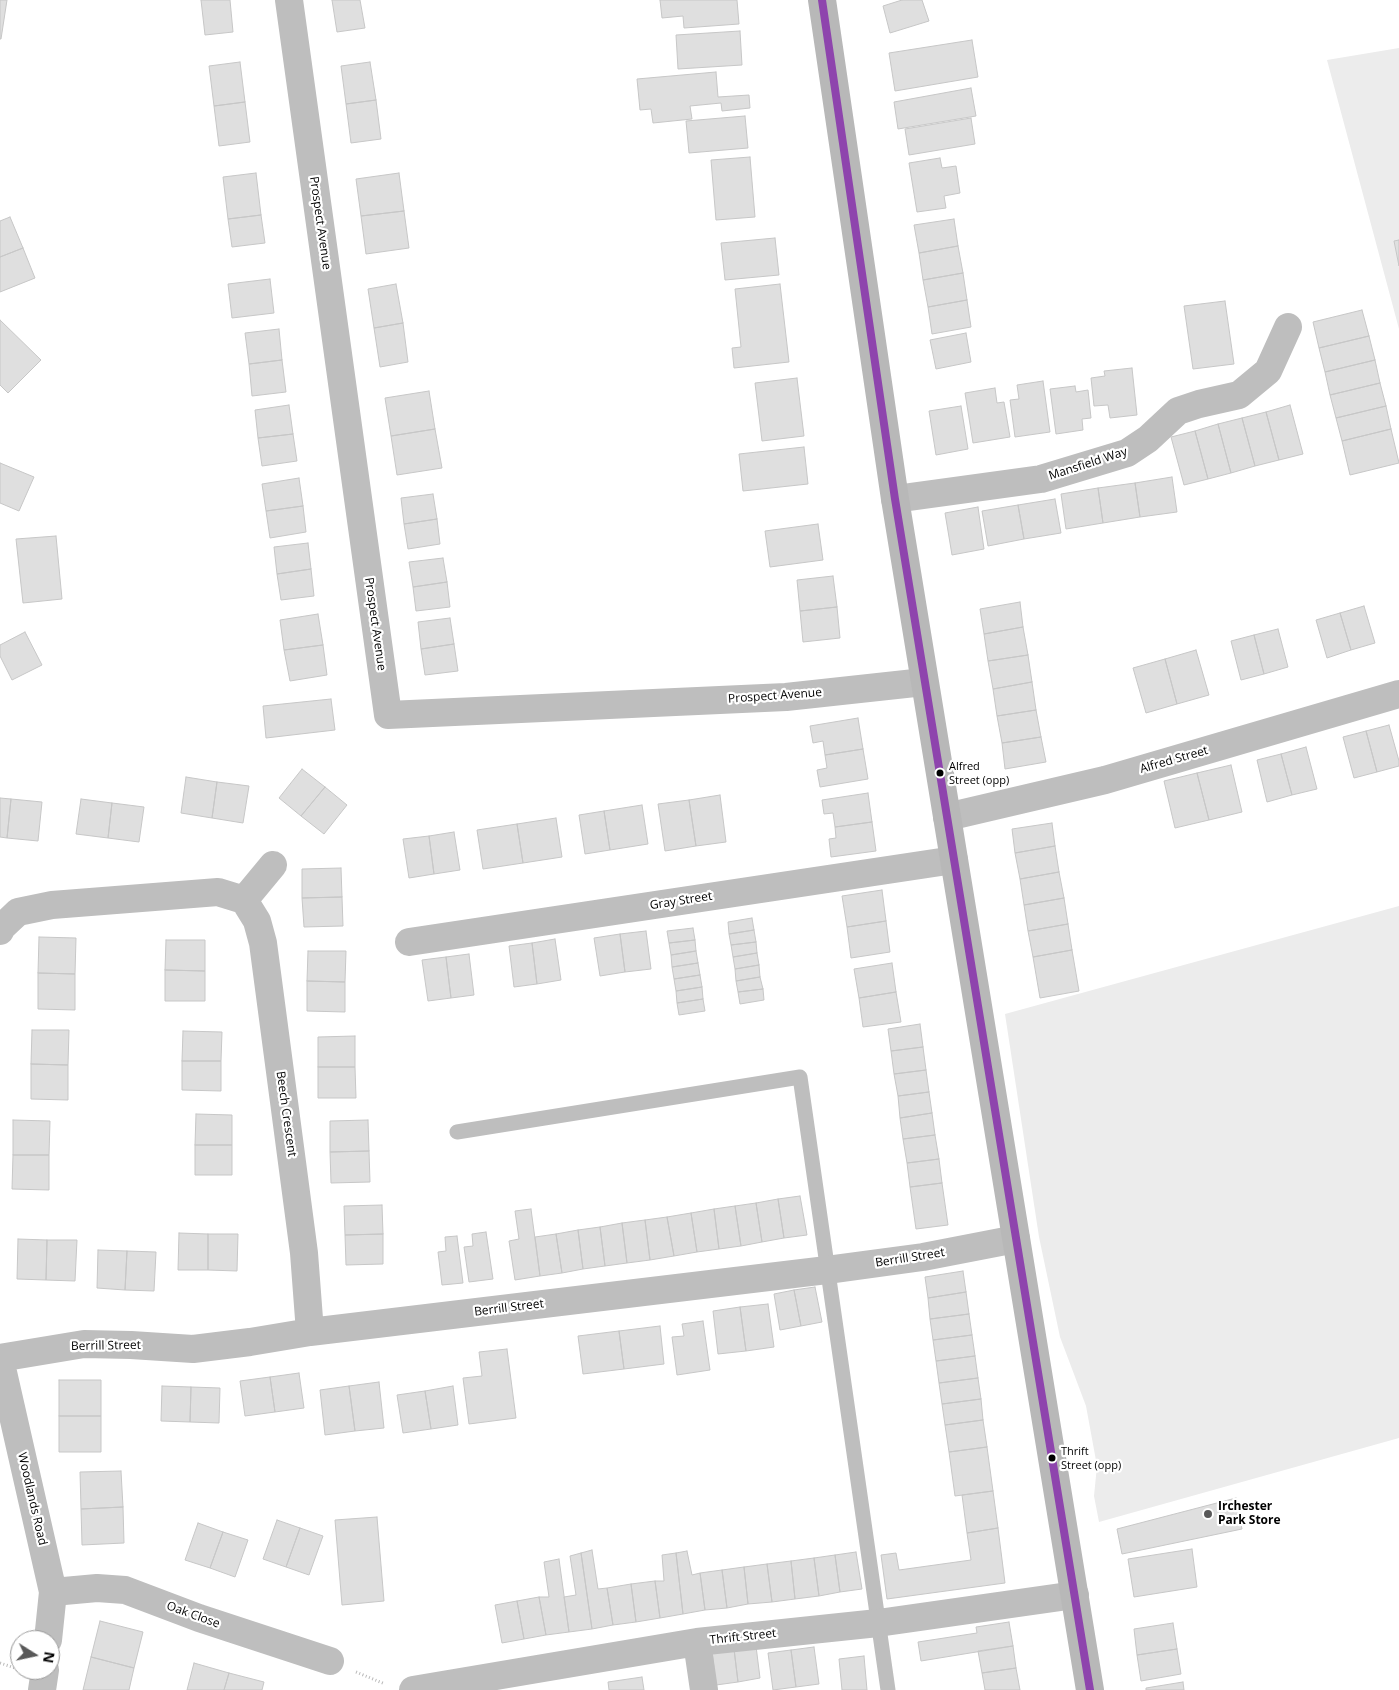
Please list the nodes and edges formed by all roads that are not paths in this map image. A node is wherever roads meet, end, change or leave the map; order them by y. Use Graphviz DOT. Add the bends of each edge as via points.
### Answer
graph roads {
  1 [pos="289,0"];
  2 [pos="822,0"];
  3 [pos="1288,327"];
  4 [pos="895,499"];
  5 [pos="924,682"];
  6 [pos="1399,694"];
  7 [pos="947,817"];
  8 [pos="954,860"];
  9 [pos="273,865"];
  10 [pos="244,900"];
  11 [pos="1,927"];
  12 [pos="409,942"];
  13 [pos="457,1132"];
  14 [pos="1016,1239"];
  15 [pos="827,1270"];
  16 [pos="310,1332"];
  17 [pos="0,1358"];
  18 [pos="53,1592"];
  19 [pos="1075,1595"];
  20 [pos="878,1623"];
  21 [pos="49,1630"];
  22 [pos="697,1642"];
  23 [pos="330,1661"];
  24 [pos="402,1688"];
  25 [pos="704,1690"];
  26 [pos="888,1690"];
  27 [pos="1090,1690"];
  1 -- 5 [label="street, Prospect Avenue" via="388,715 786,697"];
  2 -- 4 [label="main road"];
  3 -- 4 [label="street, Mansfield Way" via="1268,370 1239,395 1178,410 1148,439 1127,453 1041,478"];
  4 -- 5 [label="main road"];
  5 -- 7 [label="main road"];
  6 -- 7 [label="street, Alfred Street" via="1105,780"];
  7 -- 8 [label="main road"];
  8 -- 12 [label="street, Gray Street"];
  8 -- 14 [label="main road"];
  9 -- 10 [label="street"];
  10 -- 11 [label="street" via="218,892 52,905 18,912"];
  10 -- 16 [label="street, Beech Crescent" via="257,921 263,943 304,1253"];
  13 -- 15 [label="lane" via="800,1077"];
  14 -- 15 [label="street, Berrill Street"];
  14 -- 19 [label="main road"];
  15 -- 16 [label="street, Berrill Street"];
  15 -- 20 [label="lane"];
  16 -- 17 [label="street, Berrill Street" via="193,1349 84,1344"];
  17 -- 18 [label="street, Woodlands Road"];
  18 -- 21 [label="street, Woodlands Road"];
  18 -- 23 [label="street, Oak Close" via="97,1588 125,1590"];
  19 -- 20 [label="street, Thrift Street"];
  19 -- 27 [label="main road"];
  20 -- 22 [label="street, Thrift Street"];
  20 -- 26 [label="lane"];
  22 -- 24 [label="street, Thrift Street"];
  22 -- 25 [label="street"];
}
